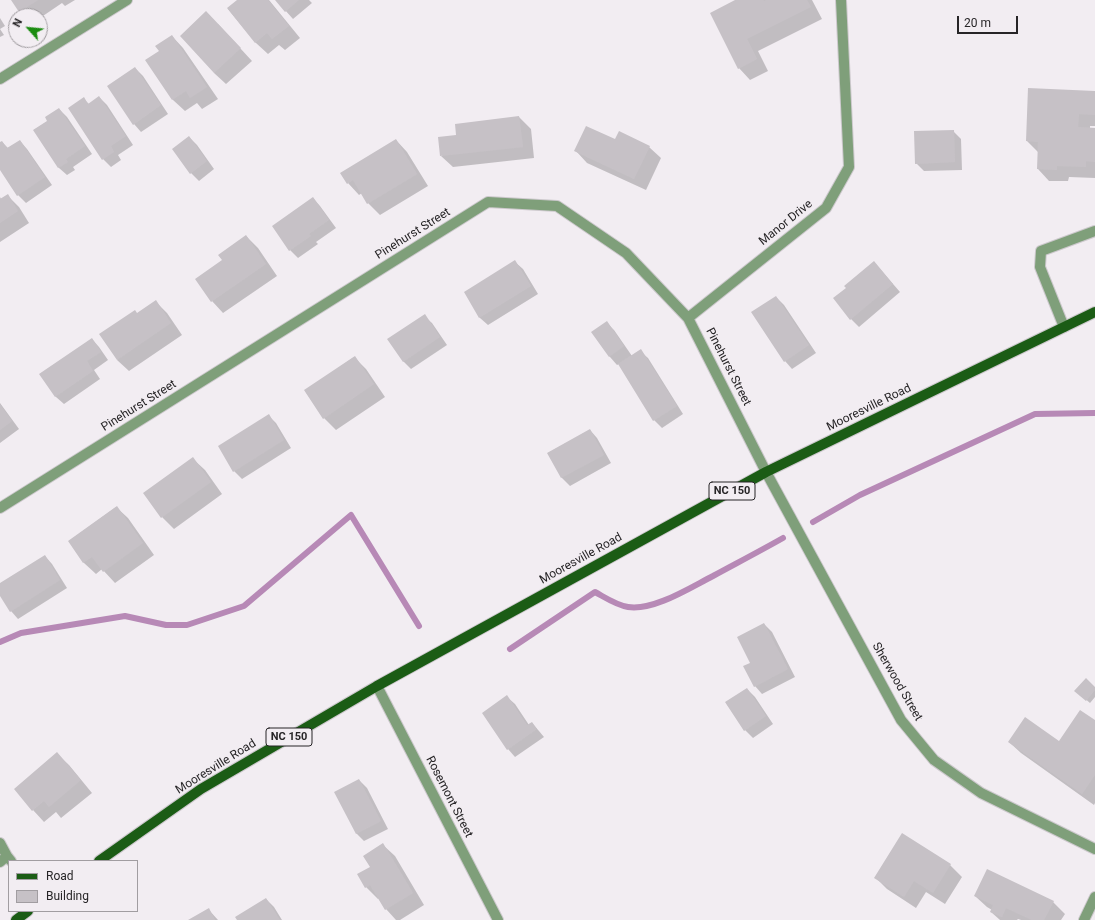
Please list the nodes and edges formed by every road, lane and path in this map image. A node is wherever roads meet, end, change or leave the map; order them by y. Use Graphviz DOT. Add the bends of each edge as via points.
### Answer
graph roads {
  1 [pos="127,0"];
  2 [pos="841,0"];
  3 [pos="0,79"];
  4 [pos="1095,231"];
  5 [pos="1095,312"];
  6 [pos="688,318"];
  7 [pos="1064,327"];
  8 [pos="766,472"];
  9 [pos="0,508"];
  10 [pos="377,686"];
  11 [pos="0,843"];
  12 [pos="1095,849"];
  13 [pos="6,860"];
  14 [pos="99,860"];
  15 [pos="1095,897"];
  16 [pos="27,912"];
  17 [pos="16,920"];
  18 [pos="498,920"];
  19 [pos="1084,920"];
  1 -- 3 [label="street"];
  2 -- 6 [label="street, Manor Drive" via="849,167 826,208"];
  4 -- 7 [label="street" via="1041,251 1040,267"];
  5 -- 7 [label="main road, Mooresville Road / NC 150"];
  6 -- 8 [label="street, Pinehurst Street"];
  6 -- 9 [label="street, Pinehurst Street" via="626,253 557,206 488,202"];
  7 -- 8 [label="main road, Mooresville Road / NC 150"];
  8 -- 10 [label="main road, Mooresville Road / NC 150"];
  8 -- 12 [label="street, Sherwood Street" via="901,720 934,760 981,793"];
  10 -- 14 [label="main road, Mooresville Road / NC 150" via="201,789"];
  10 -- 18 [label="street, Rosemont Street"];
  11 -- 13 [label="street"];
  15 -- 19 [label="street"];
  16 -- 17 [label="main road"];
}
